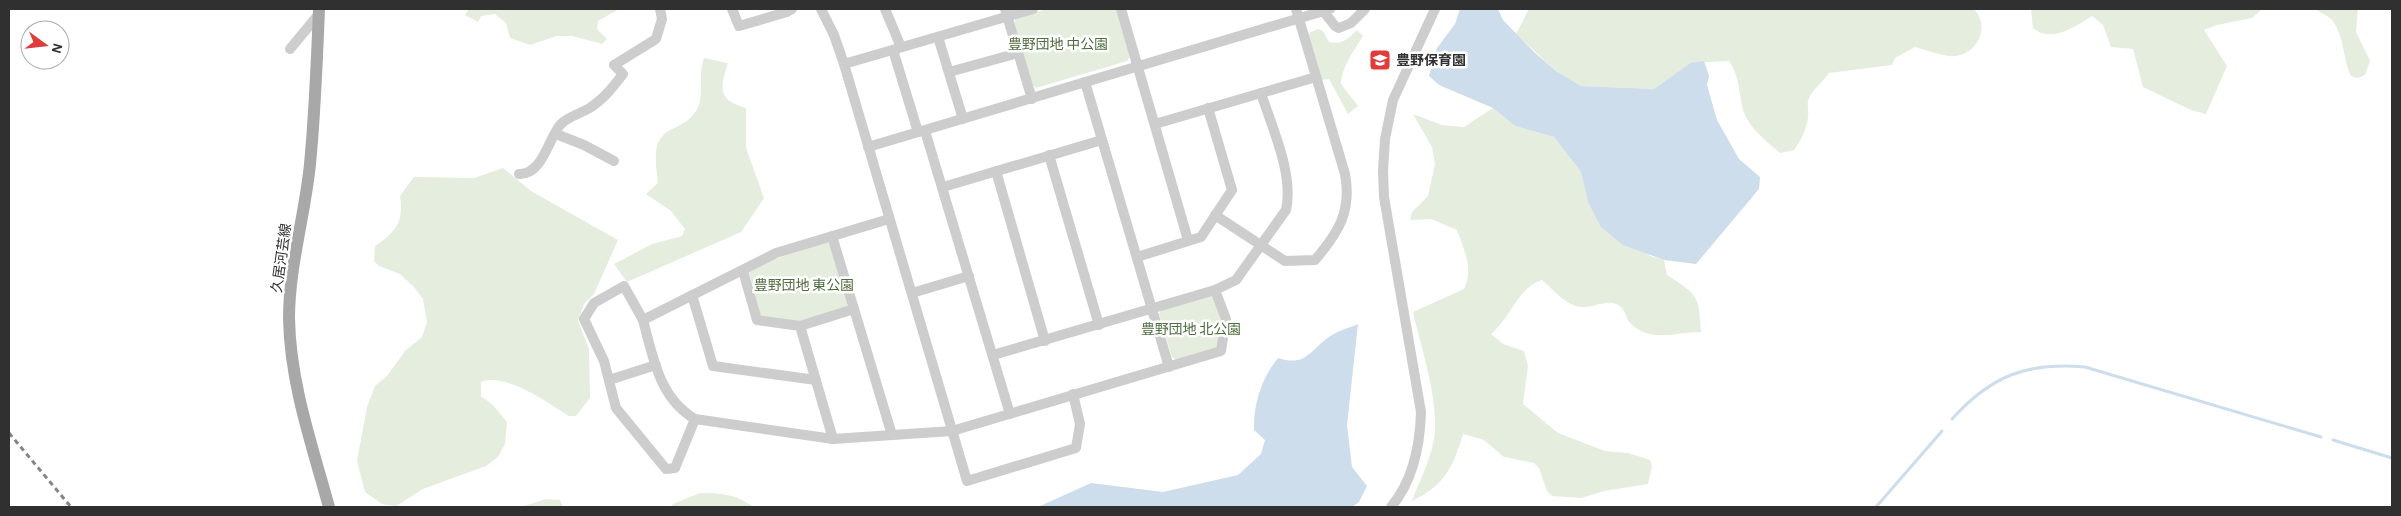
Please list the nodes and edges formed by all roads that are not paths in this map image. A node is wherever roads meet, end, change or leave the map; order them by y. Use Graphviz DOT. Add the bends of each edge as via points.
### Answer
graph roads {
  1 [pos="660,9"];
  2 [pos="732,9"];
  3 [pos="792,9"];
  4 [pos="821,9"];
  5 [pos="885,9"];
  6 [pos="1033,9"];
  7 [pos="1121,9"];
  8 [pos="1296,9"];
  9 [pos="1365,9"];
  10 [pos="1435,9"];
  11 [pos="1327,10"];
  12 [pos="319,11"];
  13 [pos="1006,13"];
  14 [pos="1299,20"];
  15 [pos="938,36"];
  16 [pos="897,48"];
  17 [pos="290,49"];
  18 [pos="1018,52"];
  19 [pos="844,64"];
  20 [pos="1138,66"];
  21 [pos="949,72"];
  22 [pos="1316,77"];
  23 [pos="1084,82"];
  24 [pos="1261,93"];
  25 [pos="1032,99"];
  26 [pos="1208,108"];
  27 [pos="963,119"];
  28 [pos="1155,124"];
  29 [pos="921,132"];
  30 [pos="556,134"];
  31 [pos="1102,140"];
  32 [pos="868,147"];
  33 [pos="1049,155"];
  34 [pos="614,161"];
  35 [pos="996,171"];
  36 [pos="519,174"];
  37 [pos="943,187"];
  38 [pos="1215,215"];
  39 [pos="890,219"];
  40 [pos="832,236"];
  41 [pos="1188,240"];
  42 [pos="1261,246"];
  43 [pos="1136,257"];
  44 [pos="743,270"];
  45 [pos="969,276"];
  46 [pos="1215,290"];
  47 [pos="912,293"];
  48 [pos="692,295"];
  49 [pos="1152,308"];
  50 [pos="854,309"];
  51 [pos="644,320"];
  52 [pos="1099,324"];
  53 [pos="800,326"];
  54 [pos="1045,341"];
  55 [pos="993,356"];
  56 [pos="656,365"];
  57 [pos="1169,367"];
  58 [pos="609,380"];
  59 [pos="816,380"];
  60 [pos="1073,394"];
  61 [pos="1010,414"];
  62 [pos="695,419"];
  63 [pos="952,431"];
  64 [pos="892,435"];
  65 [pos="833,438"];
  66 [pos="330,507"];
  67 [pos="1391,507"];
  1 -- 30 [label="street" via="662,19 656,39 614,65 623,74 610,90 588,109 562,122"];
  2 -- 3 [label="street" via="739,26"];
  4 -- 19 [label="street"];
  5 -- 16 [label="street"];
  6 -- 13 [label="street"];
  7 -- 20 [label="street"];
  8 -- 14 [label="street"];
  9 -- 11 [label="street" via="1351,23 1339,28"];
  10 -- 67 [label="street" via="1401,79 1385,139 1384,197 1421,412 1420,440 1412,470"];
  11 -- 14 [label="street"];
  12 -- 17 [label="street"];
  12 -- 66 [label="main road, 久居河芸線" via="310,164 289,318 292,364 299,399"];
  13 -- 15 [label="street"];
  13 -- 18 [label="street"];
  14 -- 20 [label="street"];
  14 -- 22 [label="street"];
  15 -- 16 [label="street"];
  15 -- 21 [label="street"];
  16 -- 19 [label="street"];
  16 -- 29 [label="street"];
  18 -- 21 [label="street"];
  18 -- 25 [label="street"];
  19 -- 32 [label="street"];
  20 -- 23 [label="street"];
  20 -- 28 [label="street"];
  21 -- 27 [label="street"];
  22 -- 24 [label="street"];
  22 -- 42 [label="street" via="1347,183 1340,227 1315,260 1284,261"];
  23 -- 25 [label="street"];
  23 -- 31 [label="street"];
  24 -- 26 [label="street"];
  24 -- 42 [label="street" via="1289,189 1286,210"];
  25 -- 27 [label="street"];
  26 -- 28 [label="street"];
  26 -- 38 [label="street" via="1232,190"];
  27 -- 29 [label="street"];
  28 -- 41 [label="street"];
  29 -- 32 [label="street"];
  29 -- 37 [label="street"];
  30 -- 34 [label="street"];
  30 -- 36 [label="street" via="532,171"];
  31 -- 33 [label="street"];
  31 -- 43 [label="street"];
  32 -- 39 [label="street"];
  33 -- 35 [label="street"];
  33 -- 52 [label="street"];
  35 -- 37 [label="street"];
  35 -- 54 [label="street"];
  37 -- 45 [label="street"];
  38 -- 41 [label="street" via="1200,237"];
  38 -- 42 [label="street"];
  39 -- 40 [label="street"];
  39 -- 47 [label="street"];
  40 -- 44 [label="street" via="776,253"];
  40 -- 50 [label="street"];
  41 -- 43 [label="street"];
  42 -- 46 [label="street" via="1236,280"];
  43 -- 49 [label="street"];
  44 -- 48 [label="street"];
  44 -- 53 [label="street" via="757,320"];
  45 -- 47 [label="street"];
  45 -- 55 [label="street"];
  46 -- 49 [label="street"];
  46 -- 57 [label="street" via="1226,319 1221,351"];
  47 -- 63 [label="street"];
  48 -- 51 [label="street"];
  48 -- 59 [label="street" via="713,366"];
  49 -- 52 [label="street"];
  49 -- 57 [label="street"];
  50 -- 53 [label="street"];
  50 -- 64 [label="street"];
  51 -- 56 [label="street"];
  51 -- 58 [label="street" via="624,286 594,303 584,319"];
  52 -- 54 [label="street"];
  53 -- 59 [label="street"];
  54 -- 55 [label="street"];
  55 -- 61 [label="street"];
  56 -- 58 [label="street"];
  56 -- 62 [label="street" via="669,397"];
  57 -- 60 [label="street"];
  58 -- 62 [label="street" via="620,414 666,469 675,468"];
  59 -- 65 [label="street"];
  60 -- 61 [label="street"];
  60 -- 63 [label="street" via="1080,424 1076,448 967,481"];
  61 -- 63 [label="street"];
  62 -- 65 [label="street"];
  63 -- 64 [label="street"];
  64 -- 65 [label="street"];
}
